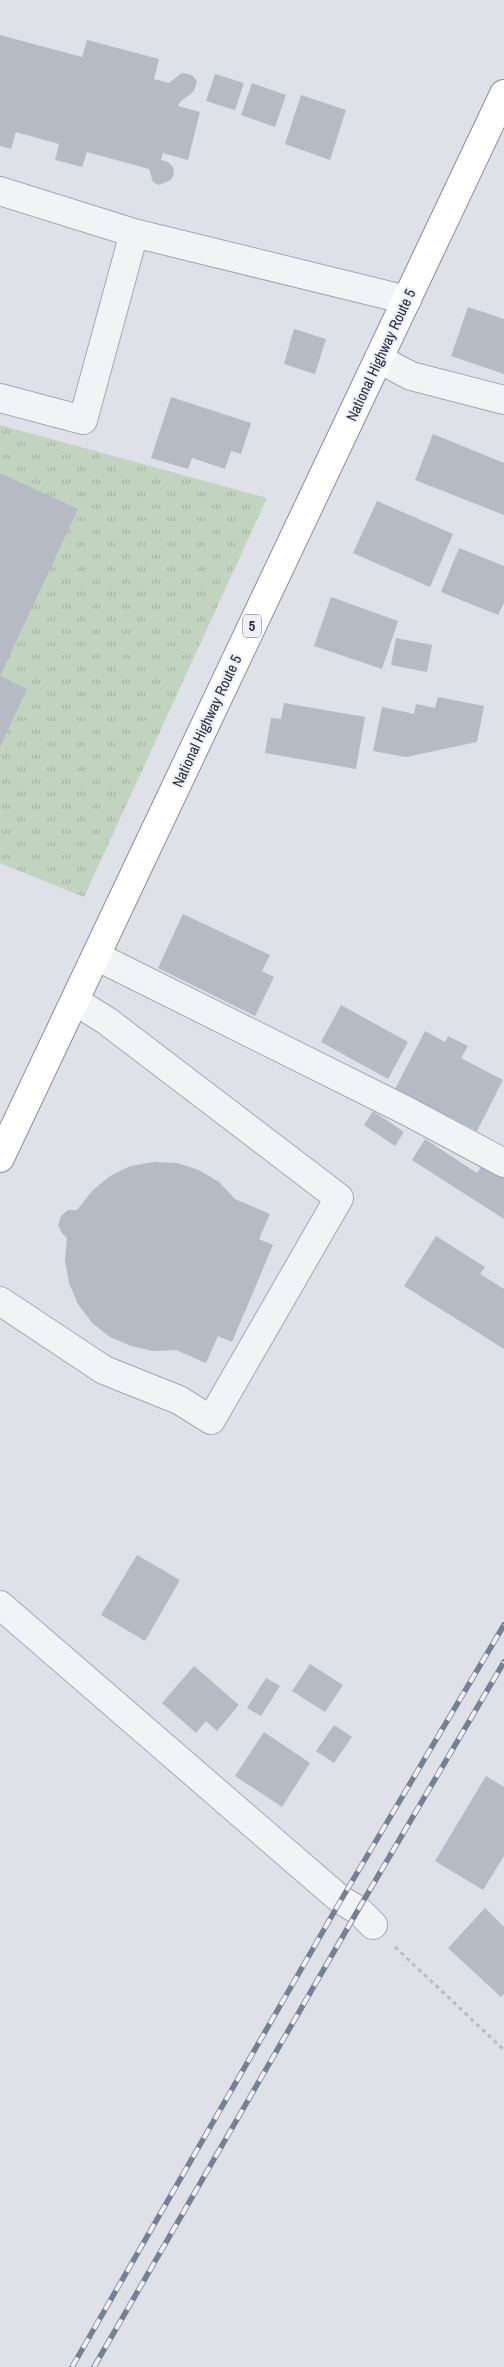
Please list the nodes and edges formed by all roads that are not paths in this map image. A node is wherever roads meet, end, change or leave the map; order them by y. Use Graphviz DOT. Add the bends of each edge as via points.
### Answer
graph roads {
  1 [pos="504,94"];
  2 [pos="0,191"];
  3 [pos="134,232"];
  4 [pos="407,300"];
  5 [pos="379,359"];
  6 [pos="0,398"];
  7 [pos="504,400"];
  8 [pos="96,956"];
  9 [pos="75,1001"];
  10 [pos="0,1158"];
  11 [pos="504,1163"];
  12 [pos="0,1301"];
  13 [pos="0,1605"];
  14 [pos="373,1925"];
  1 -- 4 [label="highway, National Highway Route 5 / 5"];
  2 -- 3 [label="street"];
  3 -- 4 [label="street"];
  3 -- 6 [label="street" via="83,420"];
  4 -- 5 [label="highway, National Highway Route 5 / 5"];
  5 -- 7 [label="street" via="411,376"];
  5 -- 8 [label="highway, National Highway Route 5 / 5"];
  8 -- 9 [label="highway, National Highway Route 5 / 5"];
  8 -- 11 [label="street"];
  9 -- 10 [label="highway, National Highway Route 5 / 5"];
  9 -- 12 [label="street" via="107,1021 339,1198 211,1420 179,1400 104,1370"];
  13 -- 14 [label="street"];
}
